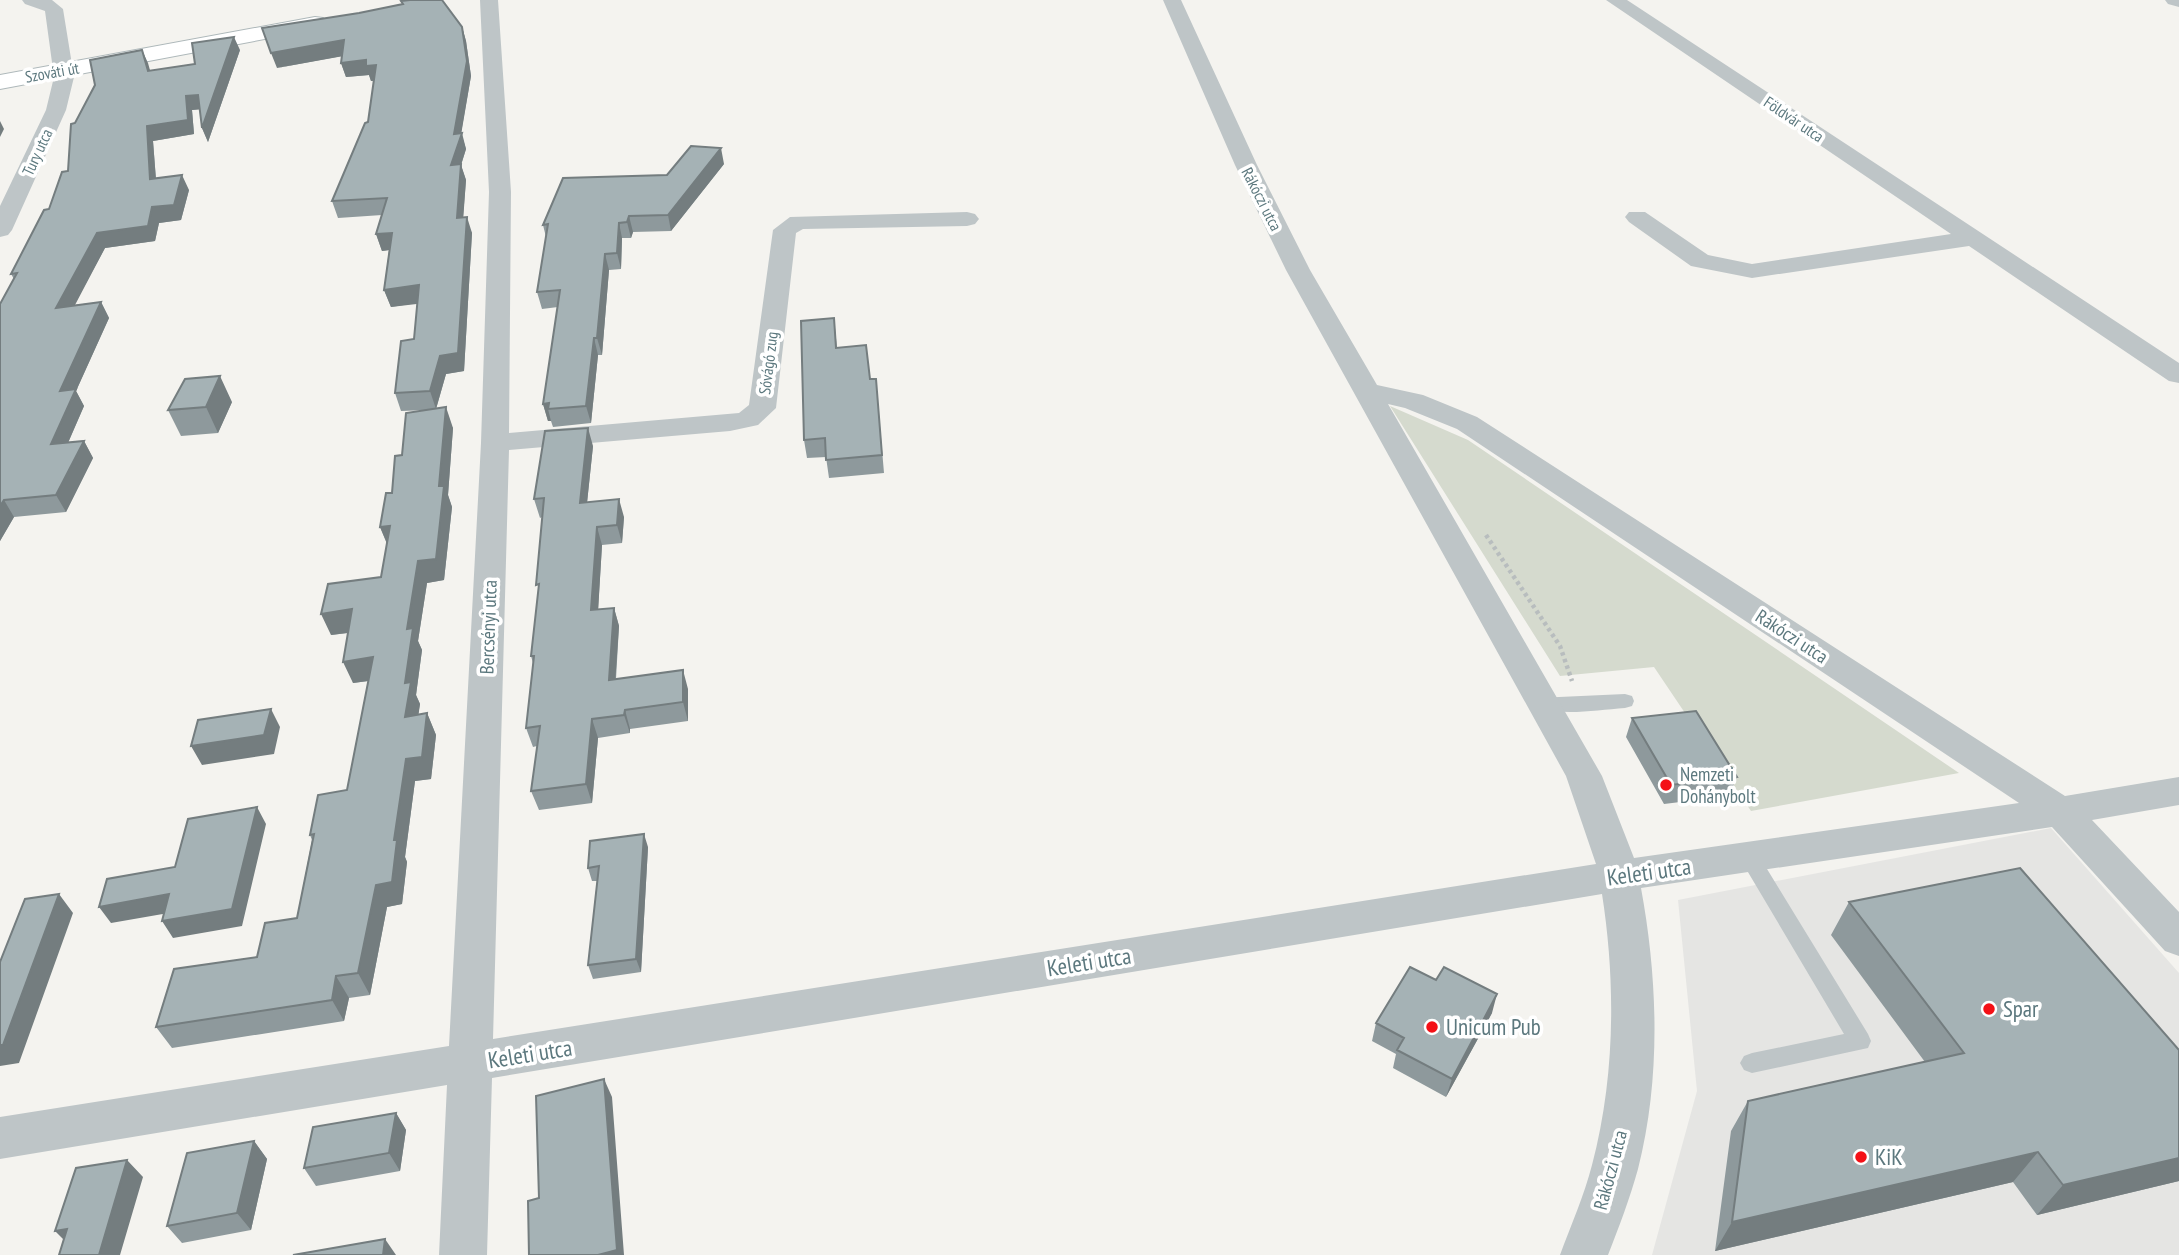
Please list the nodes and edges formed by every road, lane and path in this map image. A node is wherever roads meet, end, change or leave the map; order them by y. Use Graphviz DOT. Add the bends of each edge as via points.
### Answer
graph roads {
  1 [pos="31,0"];
  2 [pos="489,0"];
  3 [pos="1172,0"];
  4 [pos="1615,0"];
  5 [pos="2174,0"];
  6 [pos="2179,2"];
  7 [pos="333,20"];
  8 [pos="63,70"];
  9 [pos="0,82"];
  10 [pos="1637,217"];
  11 [pos="967,219"];
  12 [pos="0,230"];
  13 [pos="1973,239"];
  14 [pos="2179,375"];
  15 [pos="1366,391"];
  16 [pos="495,443"];
  17 [pos="1625,701"];
  18 [pos="1544,703"];
  19 [pos="2179,791"];
  20 [pos="2060,811"];
  21 [pos="1749,857"];
  22 [pos="1619,876"];
  23 [pos="2179,939"];
  24 [pos="1752,1063"];
  25 [pos="470,1064"];
  26 [pos="0,1138"];
  27 [pos="463,1255"];
  28 [pos="1584,1255"];
  1 -- 8 [label="street, Tury utca" via="54,9"];
  2 -- 16 [label="street, Bercsényi utca" via="500,192"];
  3 -- 15 [label="street, Rákóczi utca" via="1246,166"];
  4 -- 13 [label="street, Földvár utca"];
  5 -- 6 [label="street"];
  7 -- 8 [label="main road, Szováti út"];
  8 -- 9 [label="main road, Szováti út"];
  8 -- 12 [label="street, Tury utca" via="56,110"];
  10 -- 13 [label="street" via="1700,261 1752,271"];
  11 -- 16 [label="street, Sóvágó zug" via="799,222 785,230 762,408 748,419"];
  13 -- 14 [label="street, Földvár utca"];
  15 -- 18 [label="street, Rákóczi utca"];
  15 -- 20 [label="street, Rákóczi utca" via="1413,401 1467,423"];
  16 -- 25 [label="street, Bercsényi utca"];
  17 -- 18 [label="lane"];
  18 -- 22 [label="street, Rákóczi utca" via="1584,776"];
  19 -- 20 [label="street, Keleti utca"];
  20 -- 21 [label="street, Keleti utca"];
  20 -- 23 [label="street, Rákóczi utca"];
  21 -- 22 [label="street, Keleti utca"];
  21 -- 24 [label="lane" via="1860,1041"];
  22 -- 25 [label="street, Keleti utca"];
  22 -- 28 [label="street, Rákóczi utca" via="1630,968 1630,1057 1618,1155"];
  25 -- 26 [label="street, Keleti utca"];
  25 -- 27 [label="street, Bercsényi utca"];
}
